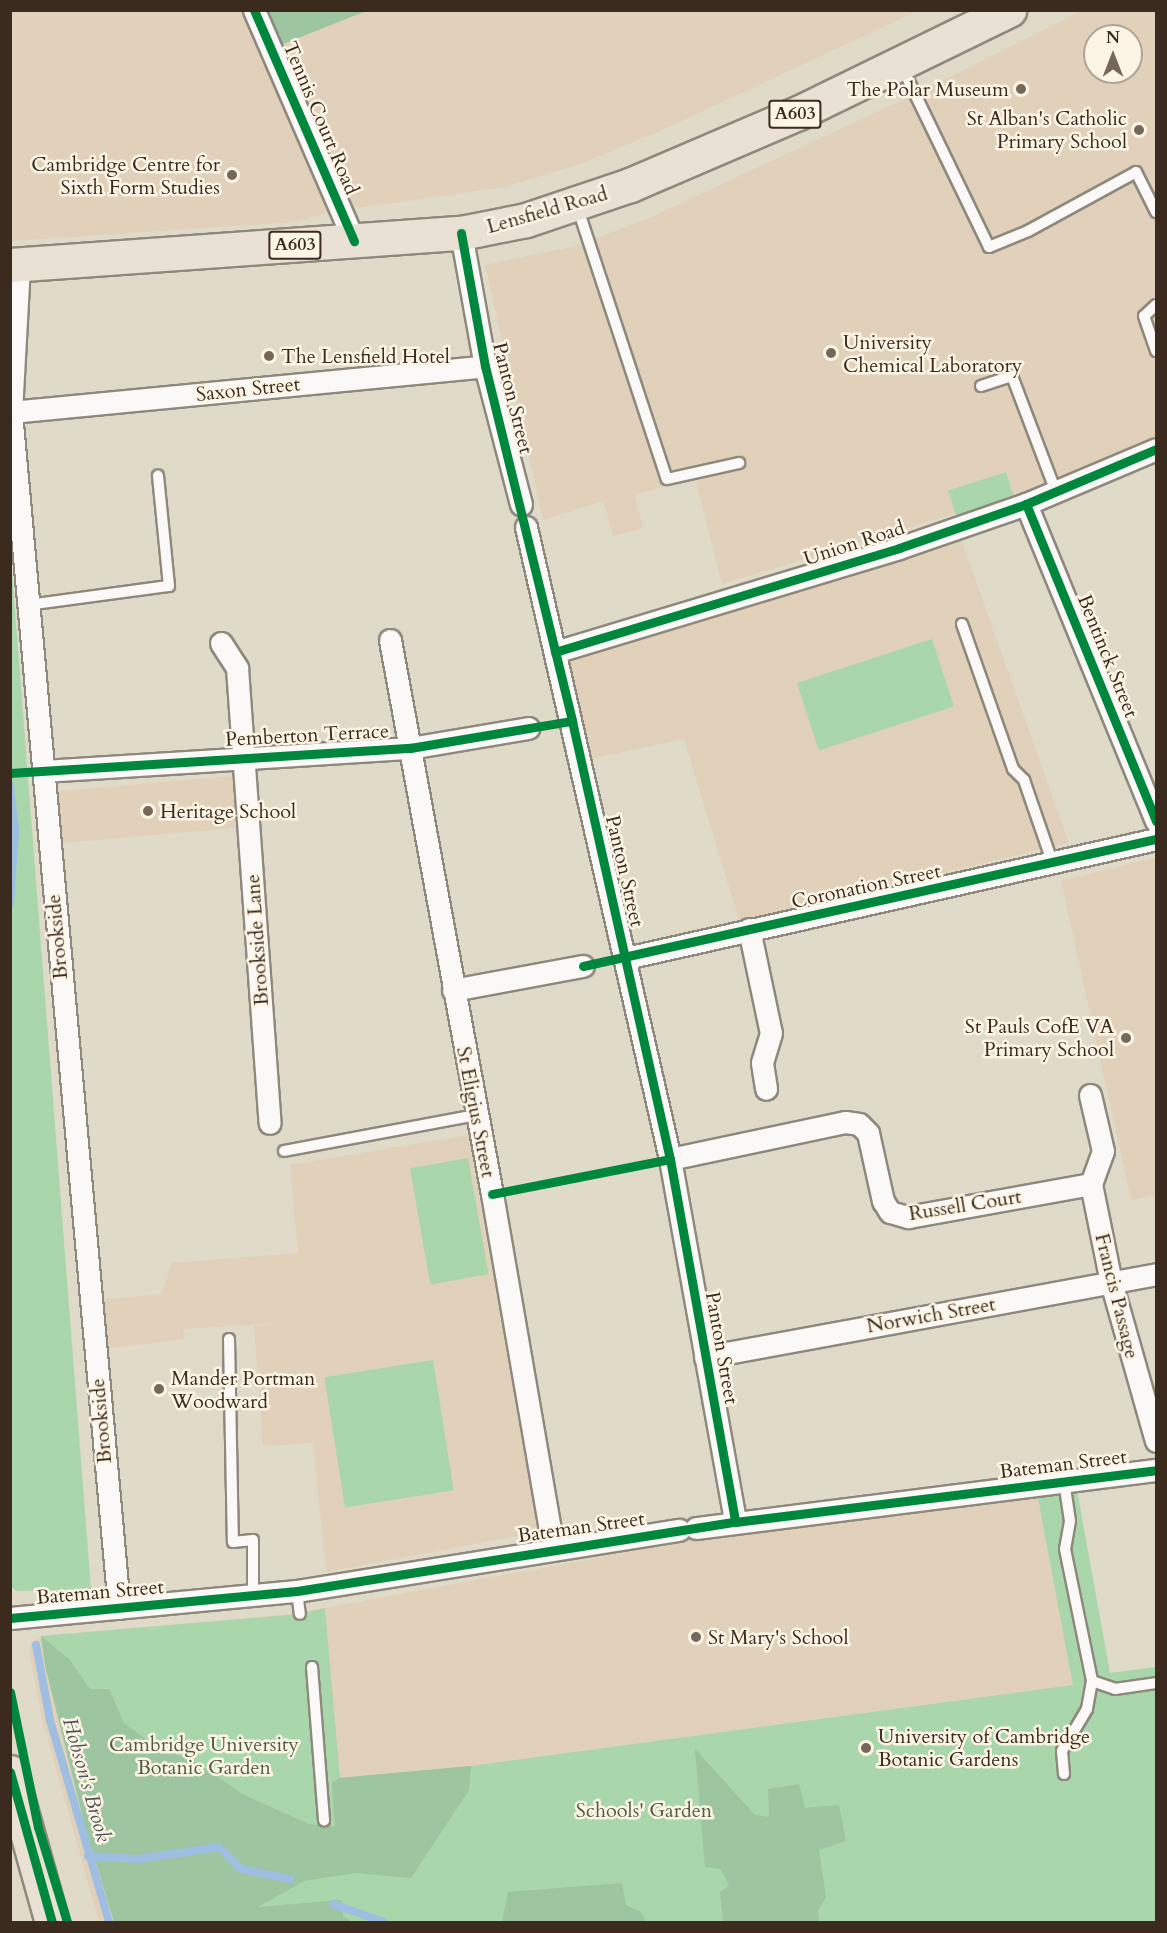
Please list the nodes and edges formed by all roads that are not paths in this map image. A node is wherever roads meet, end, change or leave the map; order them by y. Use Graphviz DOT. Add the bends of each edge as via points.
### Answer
graph roads {
  1 [pos="254,10"];
  2 [pos="1009,10"];
  3 [pos="901,64"];
  4 [pos="576,206"];
  5 [pos="1156,212"];
  6 [pos="461,233"];
  7 [pos="354,241"];
  8 [pos="15,265"];
  9 [pos="1156,305"];
  10 [pos="1156,351"];
  11 [pos="485,366"];
  12 [pos="981,386"];
  13 [pos="11,412"];
  14 [pos="1156,449"];
  15 [pos="739,464"];
  16 [pos="158,476"];
  17 [pos="1056,492"];
  18 [pos="521,504"];
  19 [pos="1026,504"];
  20 [pos="526,527"];
  21 [pos="28,605"];
  22 [pos="962,624"];
  23 [pos="390,640"];
  24 [pos="221,643"];
  25 [pos="555,652"];
  26 [pos="528,728"];
  27 [pos="410,748"];
  28 [pos="244,756"];
  29 [pos="43,771"];
  30 [pos="1156,821"];
  31 [pos="1156,840"];
  32 [pos="1053,865"];
  33 [pos="749,929"];
  34 [pos="626,958"];
  35 [pos="584,966"];
  36 [pos="453,990"];
  37 [pos="766,1089"];
  38 [pos="1090,1095"];
  39 [pos="477,1115"];
  40 [pos="270,1124"];
  41 [pos="284,1151"];
  42 [pos="670,1159"];
  43 [pos="1091,1184"];
  44 [pos="1156,1274"];
  45 [pos="1111,1282"];
  46 [pos="229,1339"];
  47 [pos="705,1357"];
  48 [pos="1156,1441"];
  49 [pos="1156,1470"];
  50 [pos="1064,1481"];
  51 [pos="735,1522"];
  52 [pos="553,1548"];
  53 [pos="297,1591"];
  54 [pos="253,1596"];
  55 [pos="119,1608"];
  56 [pos="300,1614"];
  57 [pos="10,1618"];
  58 [pos="312,1667"];
  59 [pos="1092,1681"];
  60 [pos="1156,1683"];
  61 [pos="10,1772"];
  62 [pos="1064,1774"];
  63 [pos="324,1821"];
  64 [pos="52,1923"];
  1 -- 7 [label="street, Tennis Court Road"];
  2 -- 3 [label="main road, Lensfield Road / A603"];
  3 -- 4 [label="main road, Lensfield Road / A603" via="798,113"];
  3 -- 5 [label="lane" via="989,247 1028,231 1136,172"];
  4 -- 6 [label="main road, Lensfield Road / A603"];
  4 -- 15 [label="lane" via="667,479"];
  6 -- 7 [label="main road, Lensfield Road / A603"];
  6 -- 11 [label="street, Panton Street"];
  7 -- 8 [label="main road, Lensfield Road / A603"];
  8 -- 13 [label="street, Brookside"];
  9 -- 10 [label="lane" via="1144,316"];
  11 -- 13 [label="street, Saxon Street"];
  11 -- 18 [label="street, Panton Street"];
  12 -- 17 [label="lane" via="1012,376"];
  13 -- 21 [label="street, Brookside"];
  14 -- 17 [label="street, Union Road"];
  16 -- 21 [label="lane" via="169,586"];
  17 -- 19 [label="street, Union Road"];
  19 -- 25 [label="street, Union Road" via="760,592"];
  19 -- 30 [label="street, Bentinck Street"];
  20 -- 25 [label="street, Panton Street"];
  21 -- 29 [label="street, Brookside"];
  22 -- 32 [label="lane" via="1013,769 1024,780"];
  23 -- 27 [label="street, St Eligius Street"];
  24 -- 28 [label="street, Brookside Lane" via="237,668"];
  25 -- 34 [label="street, Panton Street"];
  26 -- 27 [label="street, Pemberton Terrace"];
  27 -- 28 [label="street, Pemberton Terrace"];
  27 -- 36 [label="street, St Eligius Street"];
  28 -- 29 [label="street, Pemberton Terrace"];
  28 -- 40 [label="street, Brookside Lane"];
  29 -- 55 [label="street, Brookside"];
  31 -- 32 [label="street, Coronation Street"];
  32 -- 33 [label="street, Coronation Street"];
  33 -- 34 [label="street, Coronation Street"];
  33 -- 37 [label="street" via="771,1034 762,1064"];
  34 -- 42 [label="street, Panton Street"];
  35 -- 36 [label="street"];
  36 -- 39 [label="street, St Eligius Street"];
  38 -- 43 [label="street" via="1102,1151"];
  39 -- 41 [label="lane"];
  39 -- 52 [label="street, St Eligius Street"];
  42 -- 43 [label="street, Russell Court" via="845,1122 859,1124 868,1133 883,1201 890,1212 908,1217"];
  42 -- 47 [label="street, Panton Street"];
  43 -- 45 [label="street, Francis Passage"];
  44 -- 45 [label="street, Norwich Street"];
  45 -- 47 [label="street, Norwich Street"];
  45 -- 48 [label="street, Francis Passage"];
  46 -- 54 [label="lane" via="233,1542 253,1540"];
  47 -- 51 [label="street, Panton Street"];
  49 -- 50 [label="street, Bateman Street"];
  50 -- 51 [label="street, Bateman Street"];
  50 -- 59 [label="lane" via="1070,1521 1065,1549"];
  51 -- 52 [label="street, Bateman Street"];
  52 -- 53 [label="street, Bateman Street"];
  53 -- 54 [label="street, Bateman Street"];
  53 -- 56 [label="lane"];
  54 -- 55 [label="street, Bateman Street"];
  55 -- 57 [label="street, Bateman Street"];
  58 -- 63 [label="lane"];
  59 -- 60 [label="lane" via="1115,1689"];
  59 -- 62 [label="lane" via="1087,1709 1062,1751"];
  61 -- 64 [label="main road" via="25,1840"];
}
